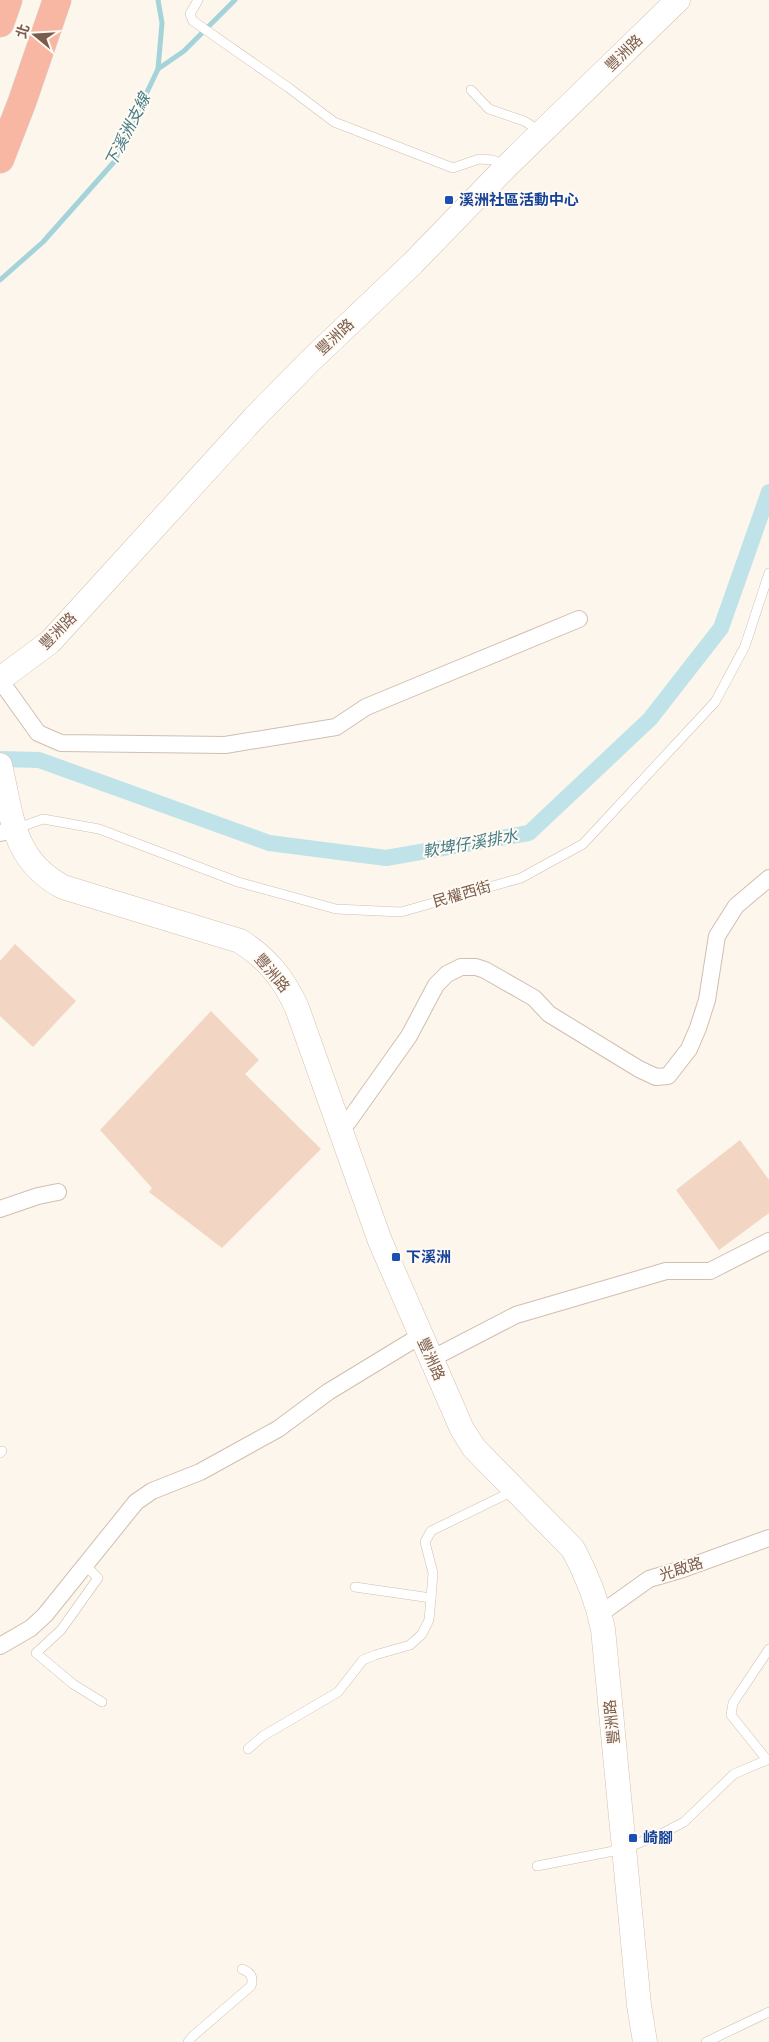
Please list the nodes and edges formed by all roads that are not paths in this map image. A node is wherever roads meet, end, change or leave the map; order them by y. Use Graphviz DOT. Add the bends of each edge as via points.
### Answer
graph roads {
  1 [pos="8,0"];
  2 [pos="41,0"];
  3 [pos="48,0"];
  4 [pos="57,0"];
  5 [pos="198,0"];
  6 [pos="678,0"];
  7 [pos="0,23"];
  8 [pos="471,90"];
  9 [pos="0,118"];
  10 [pos="542,133"];
  11 [pos="0,142"];
  12 [pos="0,159"];
  13 [pos="506,167"];
  14 [pos="769,573"];
  15 [pos="579,619"];
  16 [pos="0,679"];
  17 [pos="0,765"];
  18 [pos="9,826"];
  19 [pos="769,878"];
  20 [pos="339,1125"];
  21 [pos="58,1192"];
  22 [pos="0,1209"];
  23 [pos="769,1241"];
  24 [pos="420,1336"];
  25 [pos="431,1358"];
  26 [pos="515,1490"];
  27 [pos="769,1538"];
  28 [pos="84,1564"];
  29 [pos="355,1587"];
  30 [pos="431,1598"];
  31 [pos="600,1614"];
  32 [pos="0,1646"];
  33 [pos="769,1649"];
  34 [pos="102,1702"];
  35 [pos="248,1749"];
  36 [pos="768,1759"];
  37 [pos="624,1849"];
  38 [pos="537,1866"];
  39 [pos="242,1969"];
  40 [pos="769,2012"];
  41 [pos="188,2042"];
  42 [pos="645,2042"];
  43 [pos="706,2042"];
  1 -- 7 [label="highway"];
  2 -- 9 [label="highway"];
  3 -- 11 [label="street"];
  4 -- 12 [label="highway"];
  5 -- 13 [label="lane" via="190,14 193,21 334,122 453,168 479,159 493,160"];
  6 -- 10 [label="street, 豐洲路"];
  8 -- 10 [label="lane" via="489,109 524,122"];
  10 -- 13 [label="street, 豐洲路"];
  13 -- 16 [label="street, 豐洲路" via="254,418 50,642"];
  14 -- 18 [label="lane, 民權西街" via="745,646 715,702 583,844 521,878 401,912 336,909 238,882 99,830 43,819"];
  15 -- 16 [label="street" via="366,707 336,727 225,745 61,743 38,733"];
  17 -- 18 [label="street, 豐洲路"];
  18 -- 20 [label="street, 豐洲路" via="34,867 62,887 240,941 261,956 290,993"];
  19 -- 20 [label="street" via="736,906 717,936 707,1000 698,1028 689,1049 668,1076 656,1077 639,1069 549,1014 534,998 485,970 461,968 447,974 436,985 409,1036 348,1122"];
  20 -- 24 [label="street, 豐洲路" via="380,1241"];
  21 -- 22 [label="street"];
  23 -- 25 [label="street" via="710,1271 666,1271 516,1315"];
  24 -- 25 [label="street, 豐洲路"];
  24 -- 28 [label="street" via="328,1392 278,1429 200,1472 143,1496 130,1507"];
  25 -- 26 [label="street, 豐洲路" via="468,1438"];
  26 -- 30 [label="lane" via="428,1534 425,1542 433,1573"];
  26 -- 31 [label="street, 豐洲路" via="572,1549 591,1585"];
  27 -- 31 [label="street, 光啟路" via="649,1579"];
  28 -- 32 [label="street" via="45,1615 31,1628"];
  28 -- 34 [label="lane" via="98,1578 60,1630 36,1652 73,1684"];
  29 -- 30 [label="lane"];
  30 -- 35 [label="lane" via="429,1620 417,1640 363,1660 338,1692 263,1736"];
  31 -- 37 [label="street, 豐洲路"];
  33 -- 36 [label="lane" via="733,1703 731,1715"];
  36 -- 37 [label="lane" via="734,1774 673,1829"];
  37 -- 38 [label="lane"];
  37 -- 42 [label="street, 豐洲路"];
  39 -- 41 [label="lane" via="251,1975 251,1986"];
  40 -- 43 [label="lane"];
}
